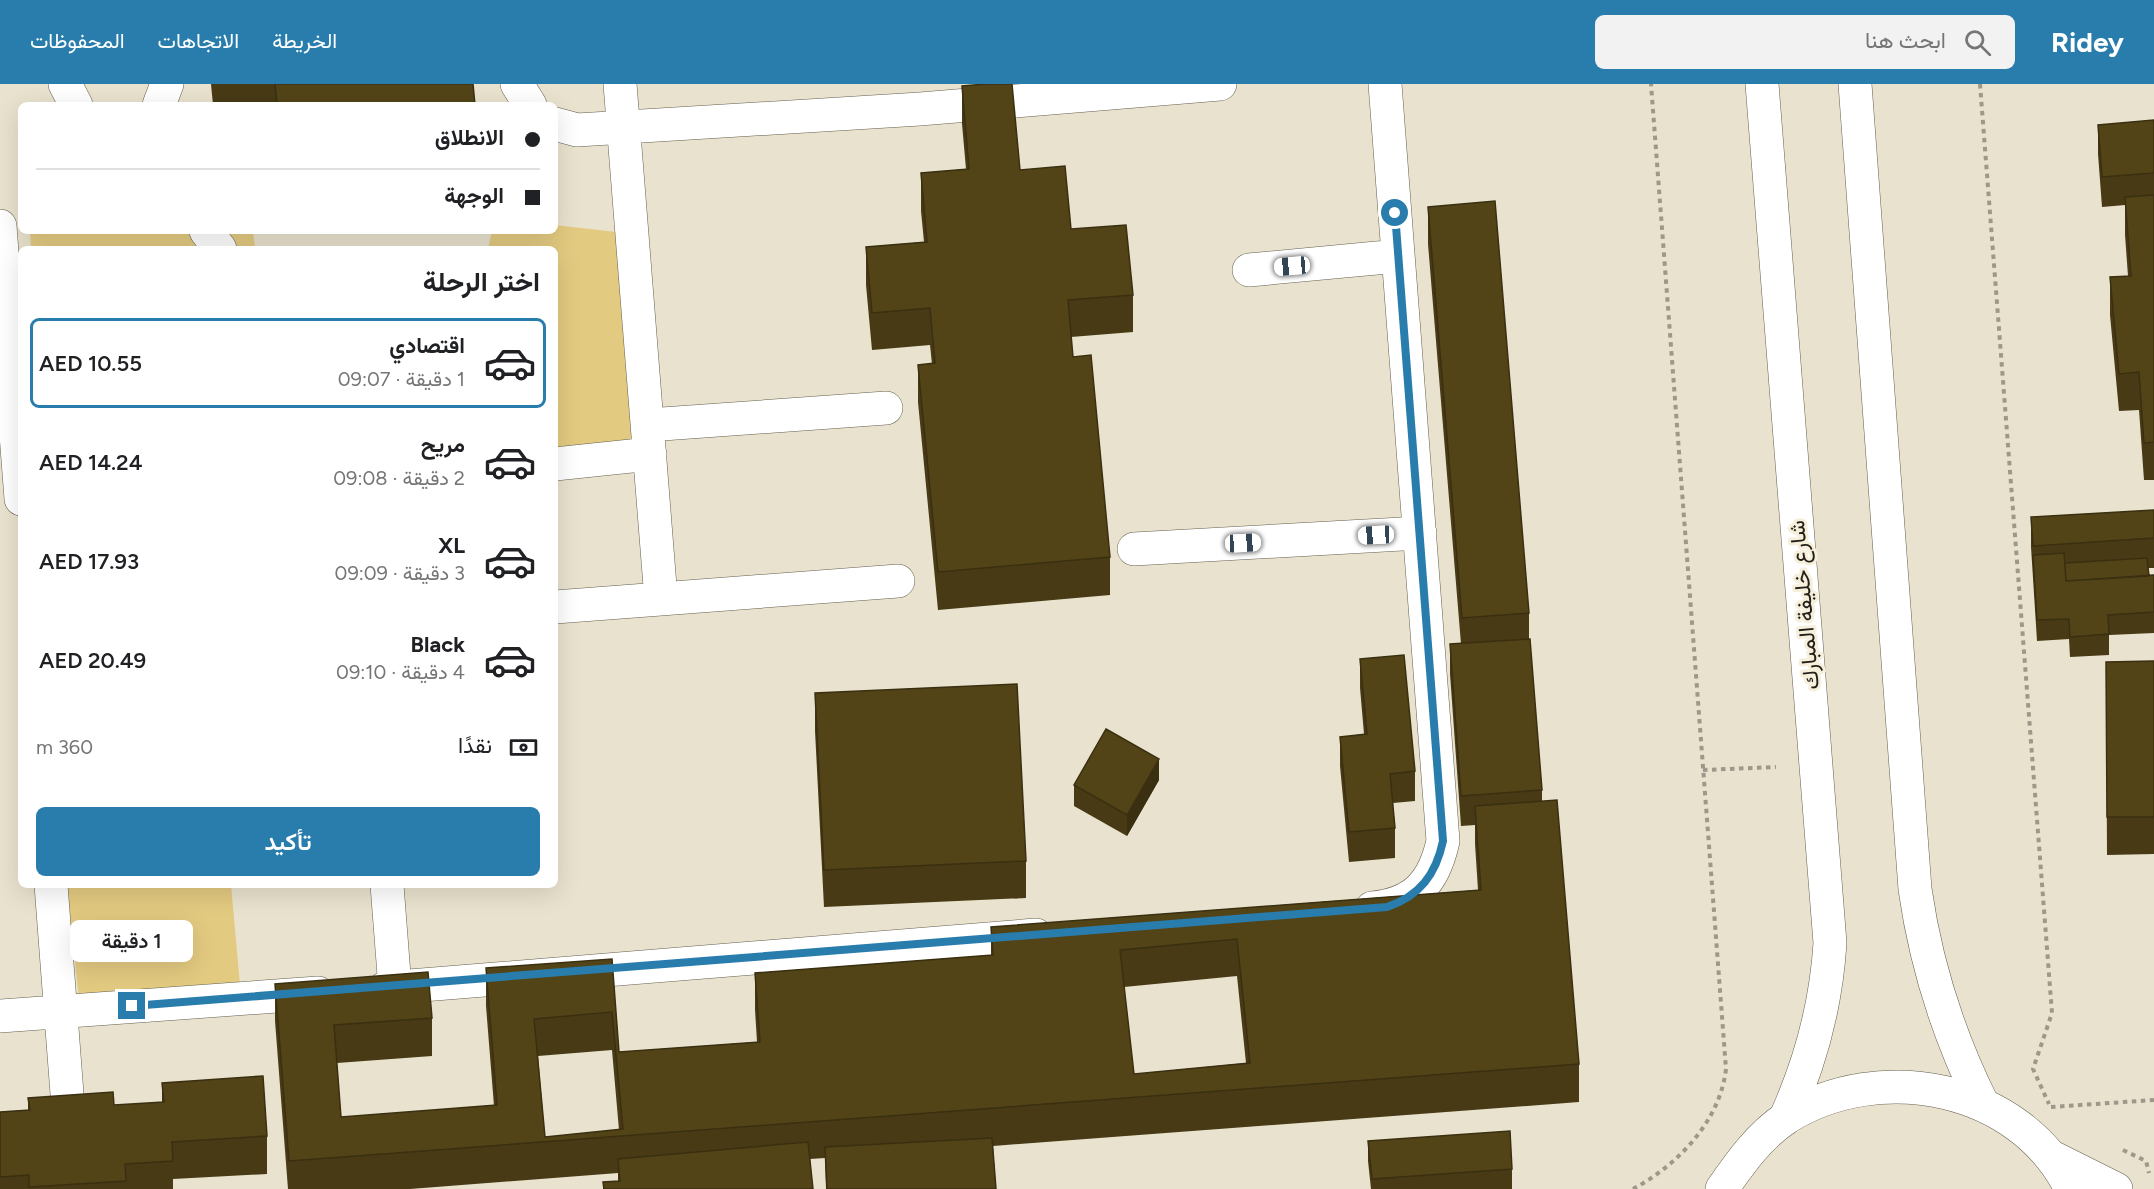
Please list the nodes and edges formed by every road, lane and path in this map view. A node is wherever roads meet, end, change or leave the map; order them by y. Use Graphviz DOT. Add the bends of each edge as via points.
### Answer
graph roads {
  1 [pos="65,84"];
  2 [pos="167,84"];
  3 [pos="516,84"];
  4 [pos="620,84"];
  5 [pos="1220,84"];
  6 [pos="1385,84"];
  7 [pos="1651,84"];
  8 [pos="1762,84"];
  9 [pos="1855,84"];
  10 [pos="1980,84"];
  11 [pos="1062,90"];
  12 [pos="919,96"];
  13 [pos="74,102"];
  14 [pos="160,102"];
  15 [pos="528,102"];
  16 [pos="558,125"];
  17 [pos="623,127"];
  18 [pos="0,226"];
  19 [pos="208,234"];
  20 [pos="218,246"];
  21 [pos="1398,256"];
  22 [pos="1249,270"];
  23 [pos="886,408"];
  24 [pos="8,434"];
  25 [pos="649,439"];
  26 [pos="558,463"];
  27 [pos="18,475"];
  28 [pos="1420,533"];
  29 [pos="1134,549"];
  30 [pos="898,581"];
  31 [pos="662,599"];
  32 [pos="558,607"];
  33 [pos="1776,767"];
  34 [pos="1703,770"];
  35 [pos="51,888"];
  36 [pos="387,888"];
  37 [pos="1342,910"];
  38 [pos="1060,933"];
  39 [pos="395,988"];
  40 [pos="61,1012"];
  41 [pos="0,1016"];
  42 [pos="2154,1101"];
  43 [pos="1983,1105"];
  44 [pos="2051,1107"];
  45 [pos="2060,1114"];
  46 [pos="1785,1119"];
  47 [pos="70,1133"];
  48 [pos="2121,1149"];
  49 [pos="2047,1154"];
  50 [pos="2132,1186"];
  51 [pos="1633,1189"];
  52 [pos="1722,1189"];
  53 [pos="2071,1189"];
  1 -- 13 [label="main road"];
  2 -- 14 [label="main road"];
  3 -- 15 [label="main road"];
  4 -- 17 [label="main road"];
  5 -- 11 [label="main road"];
  6 -- 21 [label="main road"];
  7 -- 34 [label="path"];
  8 -- 46 [label="main road, شارع خليفة المبارك" via="1830,943 1815,1042"];
  9 -- 43 [label="main road" via="1915,889 1932,978 1954,1043"];
  10 -- 44 [label="path" via="2052,1013 2033,1069"];
  11 -- 12 [label="main road"];
  12 -- 17 [label="main road"];
  16 -- 17 [label="main road" via="577,130"];
  17 -- 25 [label="main road"];
  18 -- 24 [label="main road"];
  19 -- 20 [label="main road"];
  21 -- 22 [label="main road"];
  21 -- 28 [label="main road"];
  23 -- 25 [label="main road"];
  24 -- 27 [label="main road"];
  25 -- 26 [label="main road"];
  25 -- 31 [label="main road"];
  28 -- 29 [label="main road"];
  28 -- 37 [label="main road" via="1443,841 1431,876 1404,902"];
  30 -- 31 [label="main road"];
  31 -- 32 [label="main road"];
  33 -- 34 [label="path"];
  34 -- 51 [label="path" via="1726,1069 1724,1091 1710,1119 1690,1144 1667,1166"];
  35 -- 40 [label="main road"];
  36 -- 39 [label="main road"];
  38 -- 39 [label="main road"];
  39 -- 40 [label="main road"];
  40 -- 41 [label="main road"];
  40 -- 47 [label="main road"];
  42 -- 44 [label="path"];
  43 -- 46 [label="main road" via="1944,1091 1892,1086 1861,1088 1821,1100"];
  43 -- 49 [label="main road" via="2020,1129"];
  44 -- 45 [label="path"];
  46 -- 52 [label="main road" via="1749,1150"];
  48 -- 50 [label="path" via="2146,1161 2151,1176"];
  49 -- 50 [label="main road" via="2076,1171"];
  49 -- 53 [label="main road"];
}
